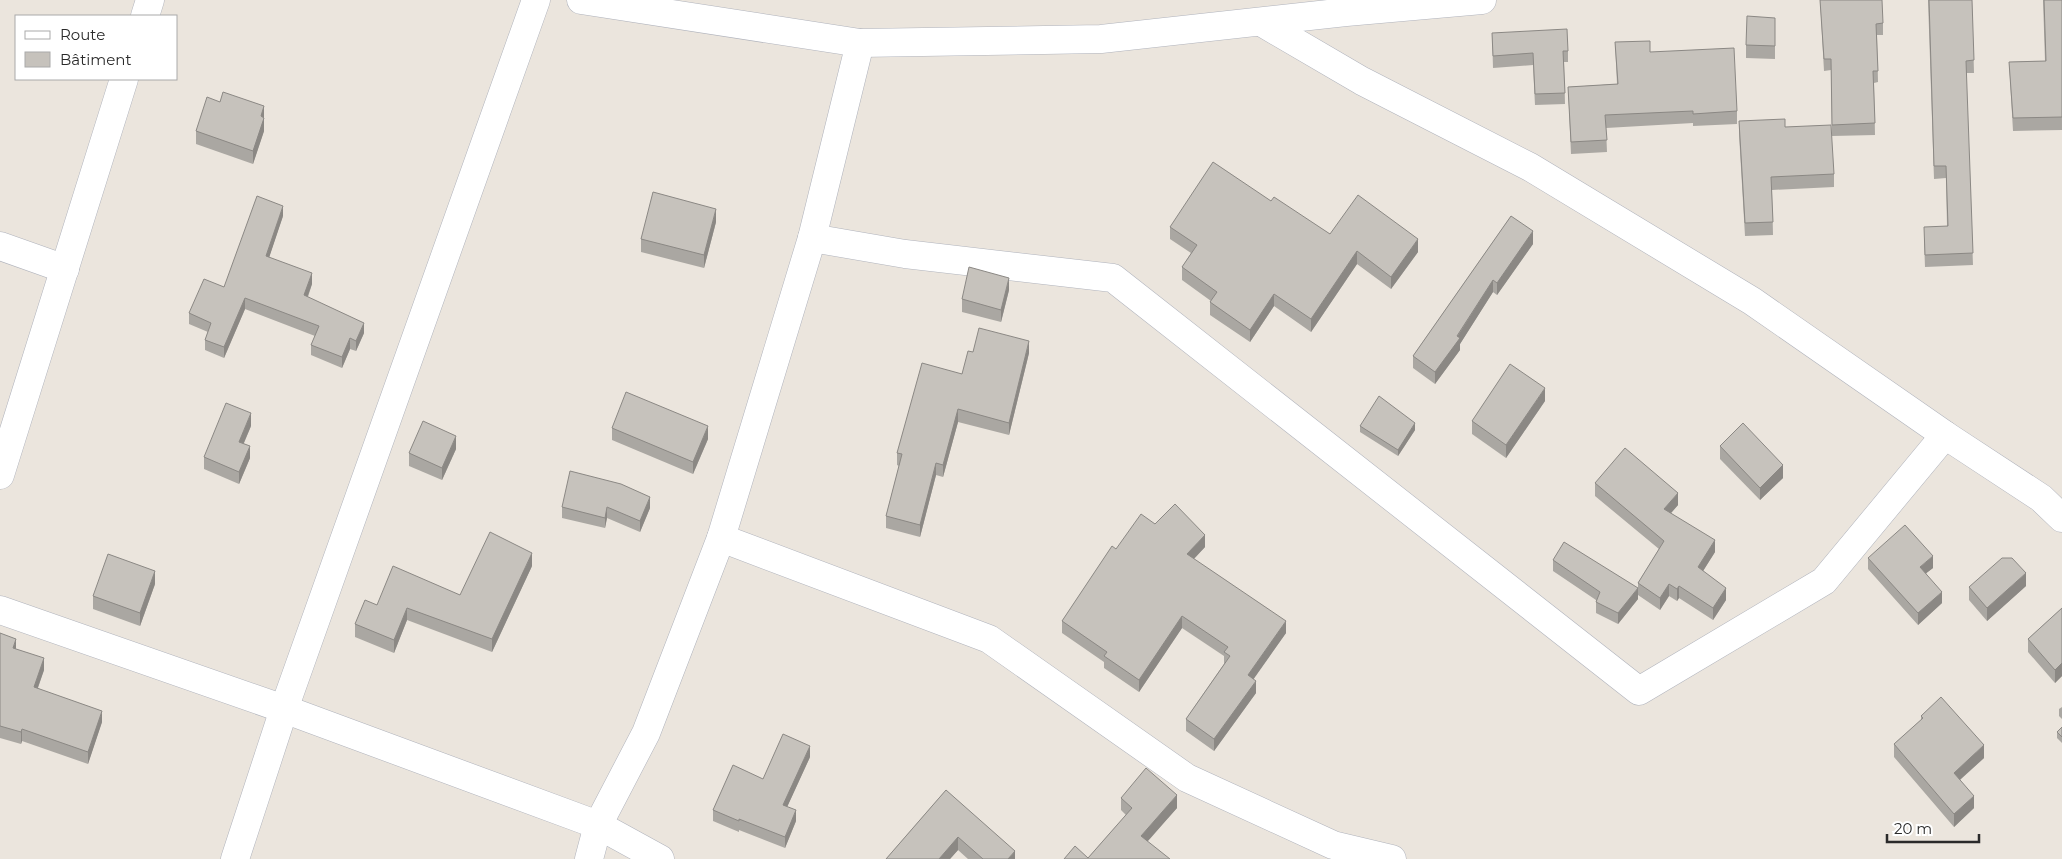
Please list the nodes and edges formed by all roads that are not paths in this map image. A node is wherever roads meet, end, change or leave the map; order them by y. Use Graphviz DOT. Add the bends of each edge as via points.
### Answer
graph roads {
  1 [pos="150,0"];
  2 [pos="536,0"];
  3 [pos="581,0"];
  4 [pos="1482,0"];
  5 [pos="145,15"];
  6 [pos="1261,22"];
  7 [pos="860,43"];
  8 [pos="124,80"];
  9 [pos="812,238"];
  10 [pos="0,246"];
  11 [pos="65,269"];
  12 [pos="1945,435"];
  13 [pos="0,476"];
  14 [pos="2062,518"];
  15 [pos="721,538"];
  16 [pos="0,610"];
  17 [pos="284,709"];
  18 [pos="598,825"];
  19 [pos="236,859"];
  20 [pos="589,859"];
  21 [pos="660,859"];
  22 [pos="1392,859"];
  1 -- 5 [label="street"];
  2 -- 17 [label="street"];
  3 -- 7 [label="street"];
  4 -- 6 [label="street"];
  6 -- 7 [label="street" via="1100,39"];
  6 -- 12 [label="street" via="1362,81 1530,167 1752,300"];
  7 -- 9 [label="street"];
  8 -- 11 [label="street"];
  9 -- 12 [label="street" via="905,254 1113,278 1639,691 1824,581"];
  9 -- 15 [label="street"];
  10 -- 11 [label="street"];
  11 -- 13 [label="street"];
  12 -- 14 [label="street" via="2041,498"];
  15 -- 18 [label="street" via="646,733"];
  15 -- 22 [label="street" via="988,639 1187,778 1333,845"];
  16 -- 17 [label="street"];
  17 -- 18 [label="street"];
  17 -- 19 [label="street"];
  18 -- 20 [label="street"];
  18 -- 21 [label="street"];
}
